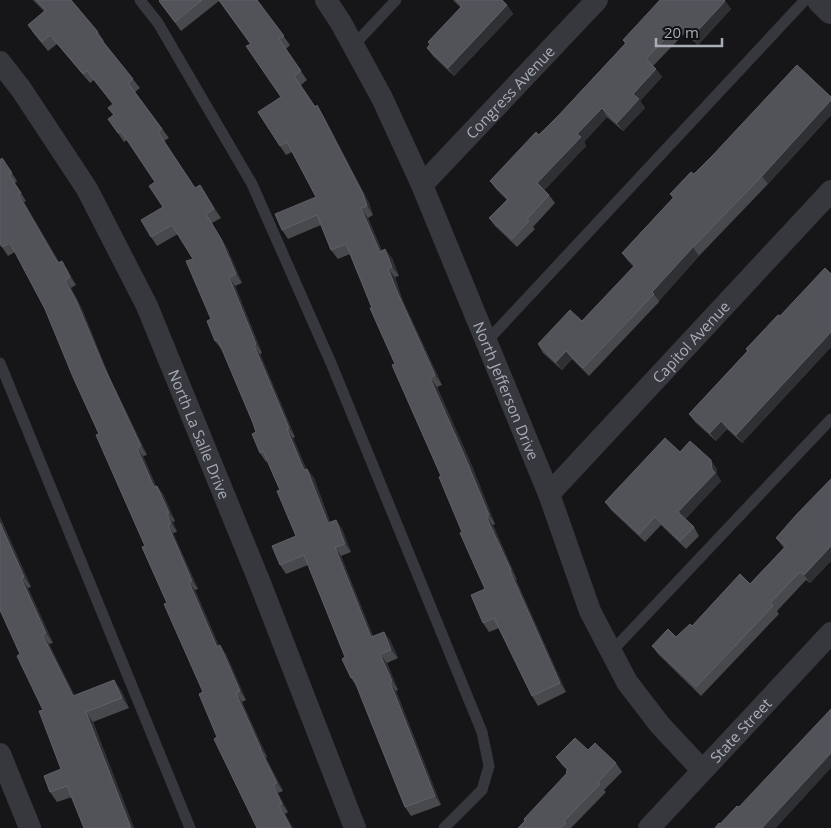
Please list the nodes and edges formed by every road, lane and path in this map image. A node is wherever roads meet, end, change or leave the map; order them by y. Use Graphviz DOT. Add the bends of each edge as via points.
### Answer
graph roads {
  1 [pos="140,0"];
  2 [pos="326,0"];
  3 [pos="396,0"];
  4 [pos="596,0"];
  5 [pos="805,0"];
  6 [pos="821,0"];
  7 [pos="831,10"];
  8 [pos="353,46"];
  9 [pos="0,62"];
  10 [pos="422,185"];
  11 [pos="831,191"];
  12 [pos="487,341"];
  13 [pos="0,363"];
  14 [pos="831,418"];
  15 [pos="549,494"];
  16 [pos="831,634"];
  17 [pos="611,652"];
  18 [pos="0,754"];
  19 [pos="702,770"];
  20 [pos="30,828"];
  21 [pos="190,828"];
  22 [pos="355,828"];
  23 [pos="444,828"];
  24 [pos="649,828"];
  1 -- 23 [label="lane" via="158,23 252,184 331,363 482,732 489,766 482,790"];
  2 -- 8 [label="street, North Jefferson Drive"];
  3 -- 8 [label="lane"];
  4 -- 10 [label="street, Congress Avenue"];
  5 -- 12 [label="lane"];
  6 -- 7 [label="street"];
  8 -- 10 [label="street, North Jefferson Drive" via="382,98"];
  9 -- 22 [label="street, North La Salle Drive" via="87,189 147,306"];
  10 -- 12 [label="street, North Jefferson Drive"];
  11 -- 15 [label="street, Capitol Avenue"];
  12 -- 15 [label="street, North Jefferson Drive"];
  13 -- 21 [label="lane"];
  14 -- 17 [label="lane"];
  15 -- 17 [label="street, North Jefferson Drive" via="590,611"];
  16 -- 19 [label="street, State Street"];
  17 -- 19 [label="street, North Jefferson Drive" via="626,682"];
  18 -- 20 [label="street"];
  19 -- 24 [label="street, State Street"];
}
